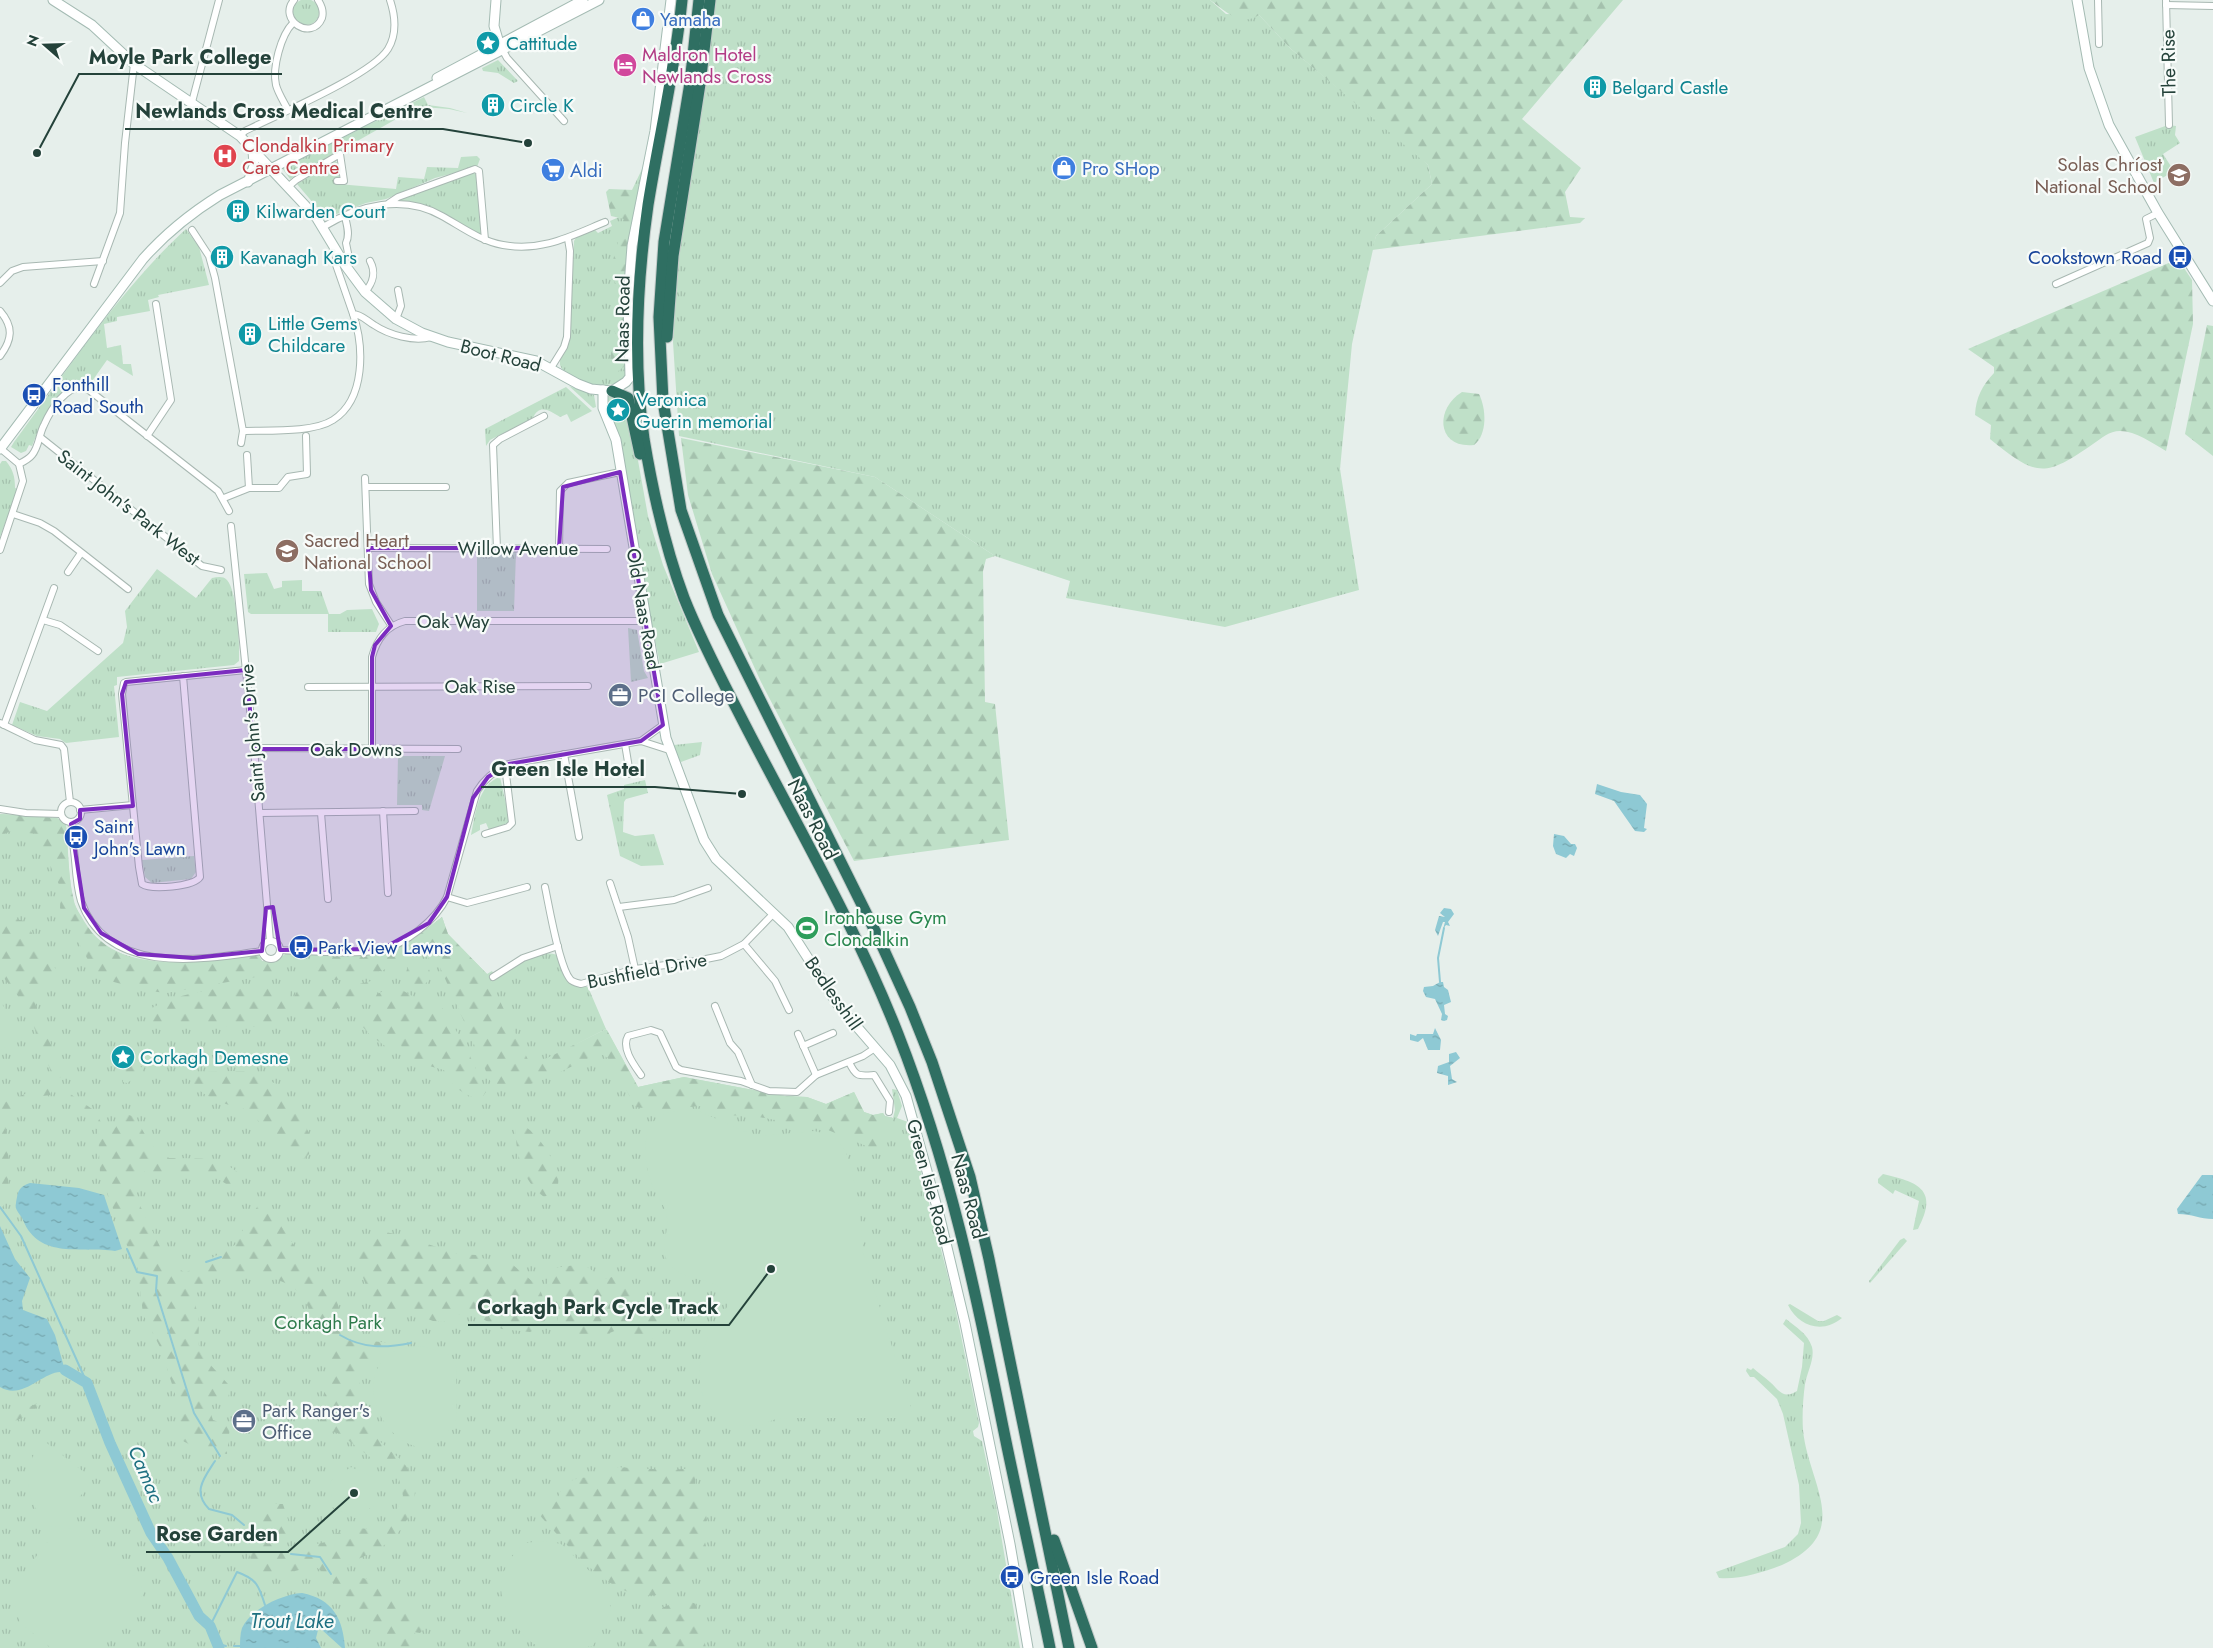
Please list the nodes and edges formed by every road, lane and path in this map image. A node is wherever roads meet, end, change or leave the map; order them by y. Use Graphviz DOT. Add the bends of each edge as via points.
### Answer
graph roads {
  1 [pos="53,0"];
  2 [pos="220,0"];
  3 [pos="294,0"];
  4 [pos="318,0"];
  5 [pos="390,0"];
  6 [pos="496,0"];
  7 [pos="583,0"];
  8 [pos="599,0"];
  9 [pos="674,0"];
  10 [pos="699,0"];
  11 [pos="710,0"];
  12 [pos="2076,0"];
  13 [pos="2098,0"];
  14 [pos="2166,2"];
  15 [pos="2213,6"];
  16 [pos="294,23"];
  17 [pos="2099,44"];
  18 [pos="501,47"];
  19 [pos="134,64"];
  20 [pos="192,102"];
  21 [pos="288,110"];
  22 [pos="564,121"];
  23 [pos="2169,126"];
  24 [pos="240,136"];
  25 [pos="253,150"];
  26 [pos="273,170"];
  27 [pos="248,182"];
  28 [pos="337,182"];
  29 [pos="645,184"];
  30 [pos="289,186"];
  31 [pos="389,203"];
  32 [pos="2158,213"];
  33 [pos="344,217"];
  34 [pos="605,222"];
  35 [pos="323,227"];
  36 [pos="192,230"];
  37 [pos="568,239"];
  38 [pos="485,240"];
  39 [pos="338,253"];
  40 [pos="348,253"];
  41 [pos="103,261"];
  42 [pos="370,262"];
  43 [pos="0,283"];
  44 [pos="94,284"];
  45 [pos="2056,284"];
  46 [pos="398,290"];
  47 [pos="365,292"];
  48 [pos="2213,301"];
  49 [pos="156,304"];
  50 [pos="0,311"];
  51 [pos="353,314"];
  52 [pos="396,319"];
  53 [pos="431,337"];
  54 [pos="0,356"];
  55 [pos="551,368"];
  56 [pos="608,390"];
  57 [pos="663,400"];
  58 [pos="641,408"];
  59 [pos="544,416"];
  60 [pos="243,431"];
  61 [pos="147,436"];
  62 [pos="306,436"];
  63 [pos="40,437"];
  64 [pos="241,443"];
  65 [pos="0,448"];
  66 [pos="247,455"];
  67 [pos="18,464"];
  68 [pos="620,472"];
  69 [pos="365,478"];
  70 [pos="366,487"];
  71 [pos="446,487"];
  72 [pos="249,488"];
  73 [pos="224,498"];
  74 [pos="229,511"];
  75 [pos="13,514"];
  76 [pos="659,517"];
  77 [pos="231,526"];
  78 [pos="368,548"];
  79 [pos="559,548"];
  80 [pos="497,549"];
  81 [pos="607,549"];
  82 [pos="0,550"];
  83 [pos="81,553"];
  84 [pos="221,570"];
  85 [pos="68,572"];
  86 [pos="54,588"];
  87 [pos="128,589"];
  88 [pos="43,620"];
  89 [pos="646,621"];
  90 [pos="391,625"];
  91 [pos="98,651"];
  92 [pos="246,670"];
  93 [pos="183,676"];
  94 [pos="588,686"];
  95 [pos="308,687"];
  96 [pos="371,687"];
  97 [pos="2,724"];
  98 [pos="663,725"];
  99 [pos="641,741"];
  100 [pos="625,744"];
  101 [pos="254,748"];
  102 [pos="372,749"];
  103 [pos="458,749"];
  104 [pos="669,750"];
  105 [pos="564,754"];
  106 [pos="505,766"];
  107 [pos="630,774"];
  108 [pos="70,802"];
  109 [pos="133,805"];
  110 [pos="0,809"];
  111 [pos="80,810"];
  112 [pos="383,811"];
  113 [pos="415,811"];
  114 [pos="321,812"];
  115 [pos="260,813"];
  116 [pos="61,814"];
  117 [pos="72,822"];
  118 [pos="485,834"];
  119 [pos="579,837"];
  120 [pos="711,852"];
  121 [pos="610,883"];
  122 [pos="527,887"];
  123 [pos="545,888"];
  124 [pos="708,888"];
  125 [pos="388,894"];
  126 [pos="328,900"];
  127 [pos="446,900"];
  128 [pos="619,908"];
  129 [pos="774,913"];
  130 [pos="270,941"];
  131 [pos="744,944"];
  132 [pos="558,946"];
  133 [pos="280,950"];
  134 [pos="262,951"];
  135 [pos="635,969"];
  136 [pos="493,977"];
  137 [pos="714,1006"];
  138 [pos="789,1010"];
  139 [pos="833,1033"];
  140 [pos="798,1034"];
  141 [pos="803,1046"];
  142 [pos="875,1048"];
  143 [pos="849,1062"];
  144 [pos="816,1075"];
  145 [pos="641,1076"];
  146 [pos="752,1085"];
  147 [pos="889,1112"];
  148 [pos="1039,1498"];
  149 [pos="1029,1547"];
  150 [pos="1028,1648"];
  151 [pos="1044,1648"];
  152 [pos="1050,1648"];
  153 [pos="1069,1648"];
  154 [pos="1092,1648"];
  1 -- 19 [label="street, Boot Road" via="92,25"];
  2 -- 20 [label="street"];
  3 -- 16 [label="street" via="289,13"];
  4 -- 16 [label="street" via="323,11 317,25 302,28"];
  5 -- 21 [label="street" via="394,12 394,34 380,60 361,74"];
  6 -- 18 [label="street" via="494,18"];
  7 -- 18 [label="street"];
  8 -- 18 [label="street"];
  9 -- 29 [label="street"];
  9 -- 58 [label="highway, Naas Road" via="671,88 642,252 637,346"];
  10 -- 57 [label="highway, Naas Road" via="690,83 664,242 660,317"];
  11 -- 57 [label="highway" via="673,256"];
  12 -- 32 [label="street" via="2089,68 2109,126"];
  13 -- 17 [label="street"];
  14 -- 15 [label="street"];
  14 -- 23 [label="street, The Rise"];
  16 -- 21 [label="street" via="286,30 275,74 276,86"];
  18 -- 22 [label="street" via="517,70"];
  18 -- 26 [label="street"];
  19 -- 20 [label="street, Boot Road"];
  19 -- 41 [label="street" via="124,143 120,213"];
  20 -- 24 [label="street, Boot Road"];
  21 -- 24 [label="street"];
  24 -- 25 [label="street, Boot Road"];
  25 -- 26 [label="street, Boot Road"];
  25 -- 27 [label="street" via="254,166"];
  26 -- 27 [label="street"];
  26 -- 30 [label="street, Boot Road"];
  27 -- 65 [label="street" via="203,206 160,240"];
  28 -- 30 [label="street" via="344,181 340,154"];
  29 -- 56 [label="street" via="636,219 629,274 630,377"];
  29 -- 58 [label="highway" via="632,303 635,377"];
  30 -- 35 [label="street, Boot Road"];
  31 -- 33 [label="street"];
  31 -- 38 [label="street" via="422,207"];
  31 -- 38 [label="street" via="475,169 479,172"];
  32 -- 45 [label="street" via="2146,220 2148,243"];
  32 -- 48 [label="street"];
  33 -- 35 [label="street"];
  33 -- 40 [label="street"];
  34 -- 37 [label="street"];
  35 -- 39 [label="street, Boot Road"];
  36 -- 60 [label="street" via="209,256 215,278"];
  37 -- 38 [label="street" via="535,246 503,245"];
  37 -- 55 [label="street" via="567,337"];
  39 -- 47 [label="street, Boot Road"];
  39 -- 51 [label="street" via="335,262"];
  41 -- 43 [label="street" via="23,267"];
  41 -- 44 [label="street"];
  42 -- 47 [label="street" via="373,278"];
  46 -- 52 [label="street" via="401,306"];
  47 -- 52 [label="street, Boot Road"];
  49 -- 61 [label="street" via="172,400"];
  50 -- 54 [label="street" via="10,328 11,338"];
  51 -- 53 [label="street" via="386,332 422,340"];
  51 -- 60 [label="street" via="359,333 360,365 353,393 335,419 316,426"];
  52 -- 53 [label="street, Boot Road"];
  53 -- 55 [label="street, Boot Road" via="527,358"];
  55 -- 56 [label="street, Boot Road" via="578,384"];
  56 -- 68 [label="street, Old Naas Road" via="602,408 614,432"];
  56 -- 76 [label="highway" via="628,398 646,485"];
  57 -- 148 [label="highway, Naas Road" via="680,510 718,615 882,946 934,1070 970,1177"];
  58 -- 76 [label="highway, Naas Road"];
  59 -- 80 [label="street" via="500,438 493,445"];
  60 -- 64 [label="street"];
  61 -- 63 [label="street" via="85,386 78,386 62,398"];
  61 -- 73 [label="street"];
  62 -- 72 [label="street" via="308,474 288,477 279,488"];
  63 -- 67 [label="street" via="32,455"];
  63 -- 84 [label="street, Saint John's Park West" via="202,566"];
  65 -- 67 [label="street"];
  66 -- 72 [label="street"];
  67 -- 75 [label="street" via="23,481"];
  68 -- 79 [label="street" via="568,483 563,487"];
  68 -- 89 [label="street, Old Naas Road"];
  69 -- 70 [label="street"];
  70 -- 71 [label="street"];
  70 -- 78 [label="street"];
  72 -- 73 [label="street"];
  73 -- 74 [label="street"];
  75 -- 82 [label="street"];
  75 -- 83 [label="street" via="40,523"];
  76 -- 149 [label="highway, Naas Road" via="695,622 859,947 917,1085 959,1219"];
  77 -- 92 [label="street, Saint John's Drive"];
  78 -- 80 [label="street, Willow Avenue"];
  78 -- 90 [label="street" via="371,590"];
  79 -- 80 [label="street, Willow Avenue"];
  79 -- 81 [label="street, Willow Avenue"];
  83 -- 85 [label="street"];
  83 -- 87 [label="street"];
  86 -- 88 [label="street"];
  88 -- 91 [label="street" via="60,625"];
  88 -- 97 [label="street"];
  89 -- 90 [label="street, Oak Way" via="405,621"];
  89 -- 98 [label="street, Old Naas Road"];
  90 -- 96 [label="street, Oak Way" via="375,645"];
  92 -- 93 [label="street"];
  92 -- 101 [label="street, Saint John's Drive"];
  93 -- 109 [label="street" via="124,683 122,694"];
  93 -- 109 [label="street" via="200,865 198,881 150,888 142,884"];
  94 -- 96 [label="street, Oak Rise"];
  95 -- 96 [label="street, Oak Rise"];
  96 -- 102 [label="street, Oak Way"];
  97 -- 108 [label="street" via="35,740 61,745"];
  98 -- 99 [label="street"];
  98 -- 104 [label="street, Old Naas Road"];
  99 -- 100 [label="street"];
  99 -- 104 [label="street"];
  100 -- 105 [label="street"];
  100 -- 107 [label="street"];
  101 -- 102 [label="street, Oak Downs"];
  101 -- 115 [label="street, Saint John's Drive"];
  102 -- 103 [label="street, Oak Downs"];
  104 -- 120 [label="street, Old Naas Road"];
  105 -- 106 [label="street"];
  105 -- 119 [label="street"];
  106 -- 118 [label="street" via="512,823"];
  106 -- 127 [label="street" via="488,777 477,791"];
  108 -- 111 [label="street" via="78,805"];
  108 -- 116 [label="street" via="62,808"];
  109 -- 111 [label="street"];
  110 -- 116 [label="street"];
  111 -- 117 [label="street" via="79,817"];
  112 -- 113 [label="street"];
  112 -- 114 [label="street"];
  112 -- 125 [label="street"];
  114 -- 115 [label="street"];
  114 -- 126 [label="street"];
  115 -- 130 [label="street, Saint John's Drive"];
  116 -- 117 [label="street"];
  117 -- 134 [label="street" via="80,899 94,925 110,940 151,957 193,958"];
  120 -- 129 [label="street, Bedlesshill"];
  121 -- 128 [label="street"];
  122 -- 127 [label="street" via="467,903"];
  123 -- 132 [label="street, Bushfield Drive"];
  124 -- 128 [label="street" via="674,900"];
  127 -- 133 [label="street" via="429,923 382,949"];
  128 -- 135 [label="street"];
  129 -- 131 [label="street, Bushfield Drive"];
  129 -- 142 [label="street, Bedlesshill" via="798,941 838,1005"];
  130 -- 133 [label="street" via="276,942"];
  130 -- 134 [label="street"];
  131 -- 135 [label="street, Bushfield Drive" via="721,956 704,960"];
  131 -- 138 [label="street" via="775,981"];
  132 -- 135 [label="street, Bushfield Drive" via="570,979 580,984"];
  132 -- 136 [label="street" via="523,958"];
  133 -- 134 [label="street" via="273,960 267,959"];
  137 -- 146 [label="street"];
  139 -- 141 [label="street"];
  140 -- 141 [label="street"];
  141 -- 144 [label="street"];
  142 -- 143 [label="street"];
  142 -- 150 [label="street, Green Isle Road" via="890,1065 906,1096 940,1218 996,1473"];
  143 -- 144 [label="street"];
  143 -- 147 [label="street" via="860,1077 874,1075 890,1101"];
  144 -- 146 [label="street" via="797,1092 769,1091"];
  145 -- 146 [label="street" via="625,1041 628,1036 652,1030 660,1033 676,1067 681,1070"];
  148 -- 153 [label="highway, Naas Road"];
  148 -- 154 [label="highway"];
  149 -- 151 [label="highway"];
  149 -- 152 [label="highway, Naas Road"];
}
